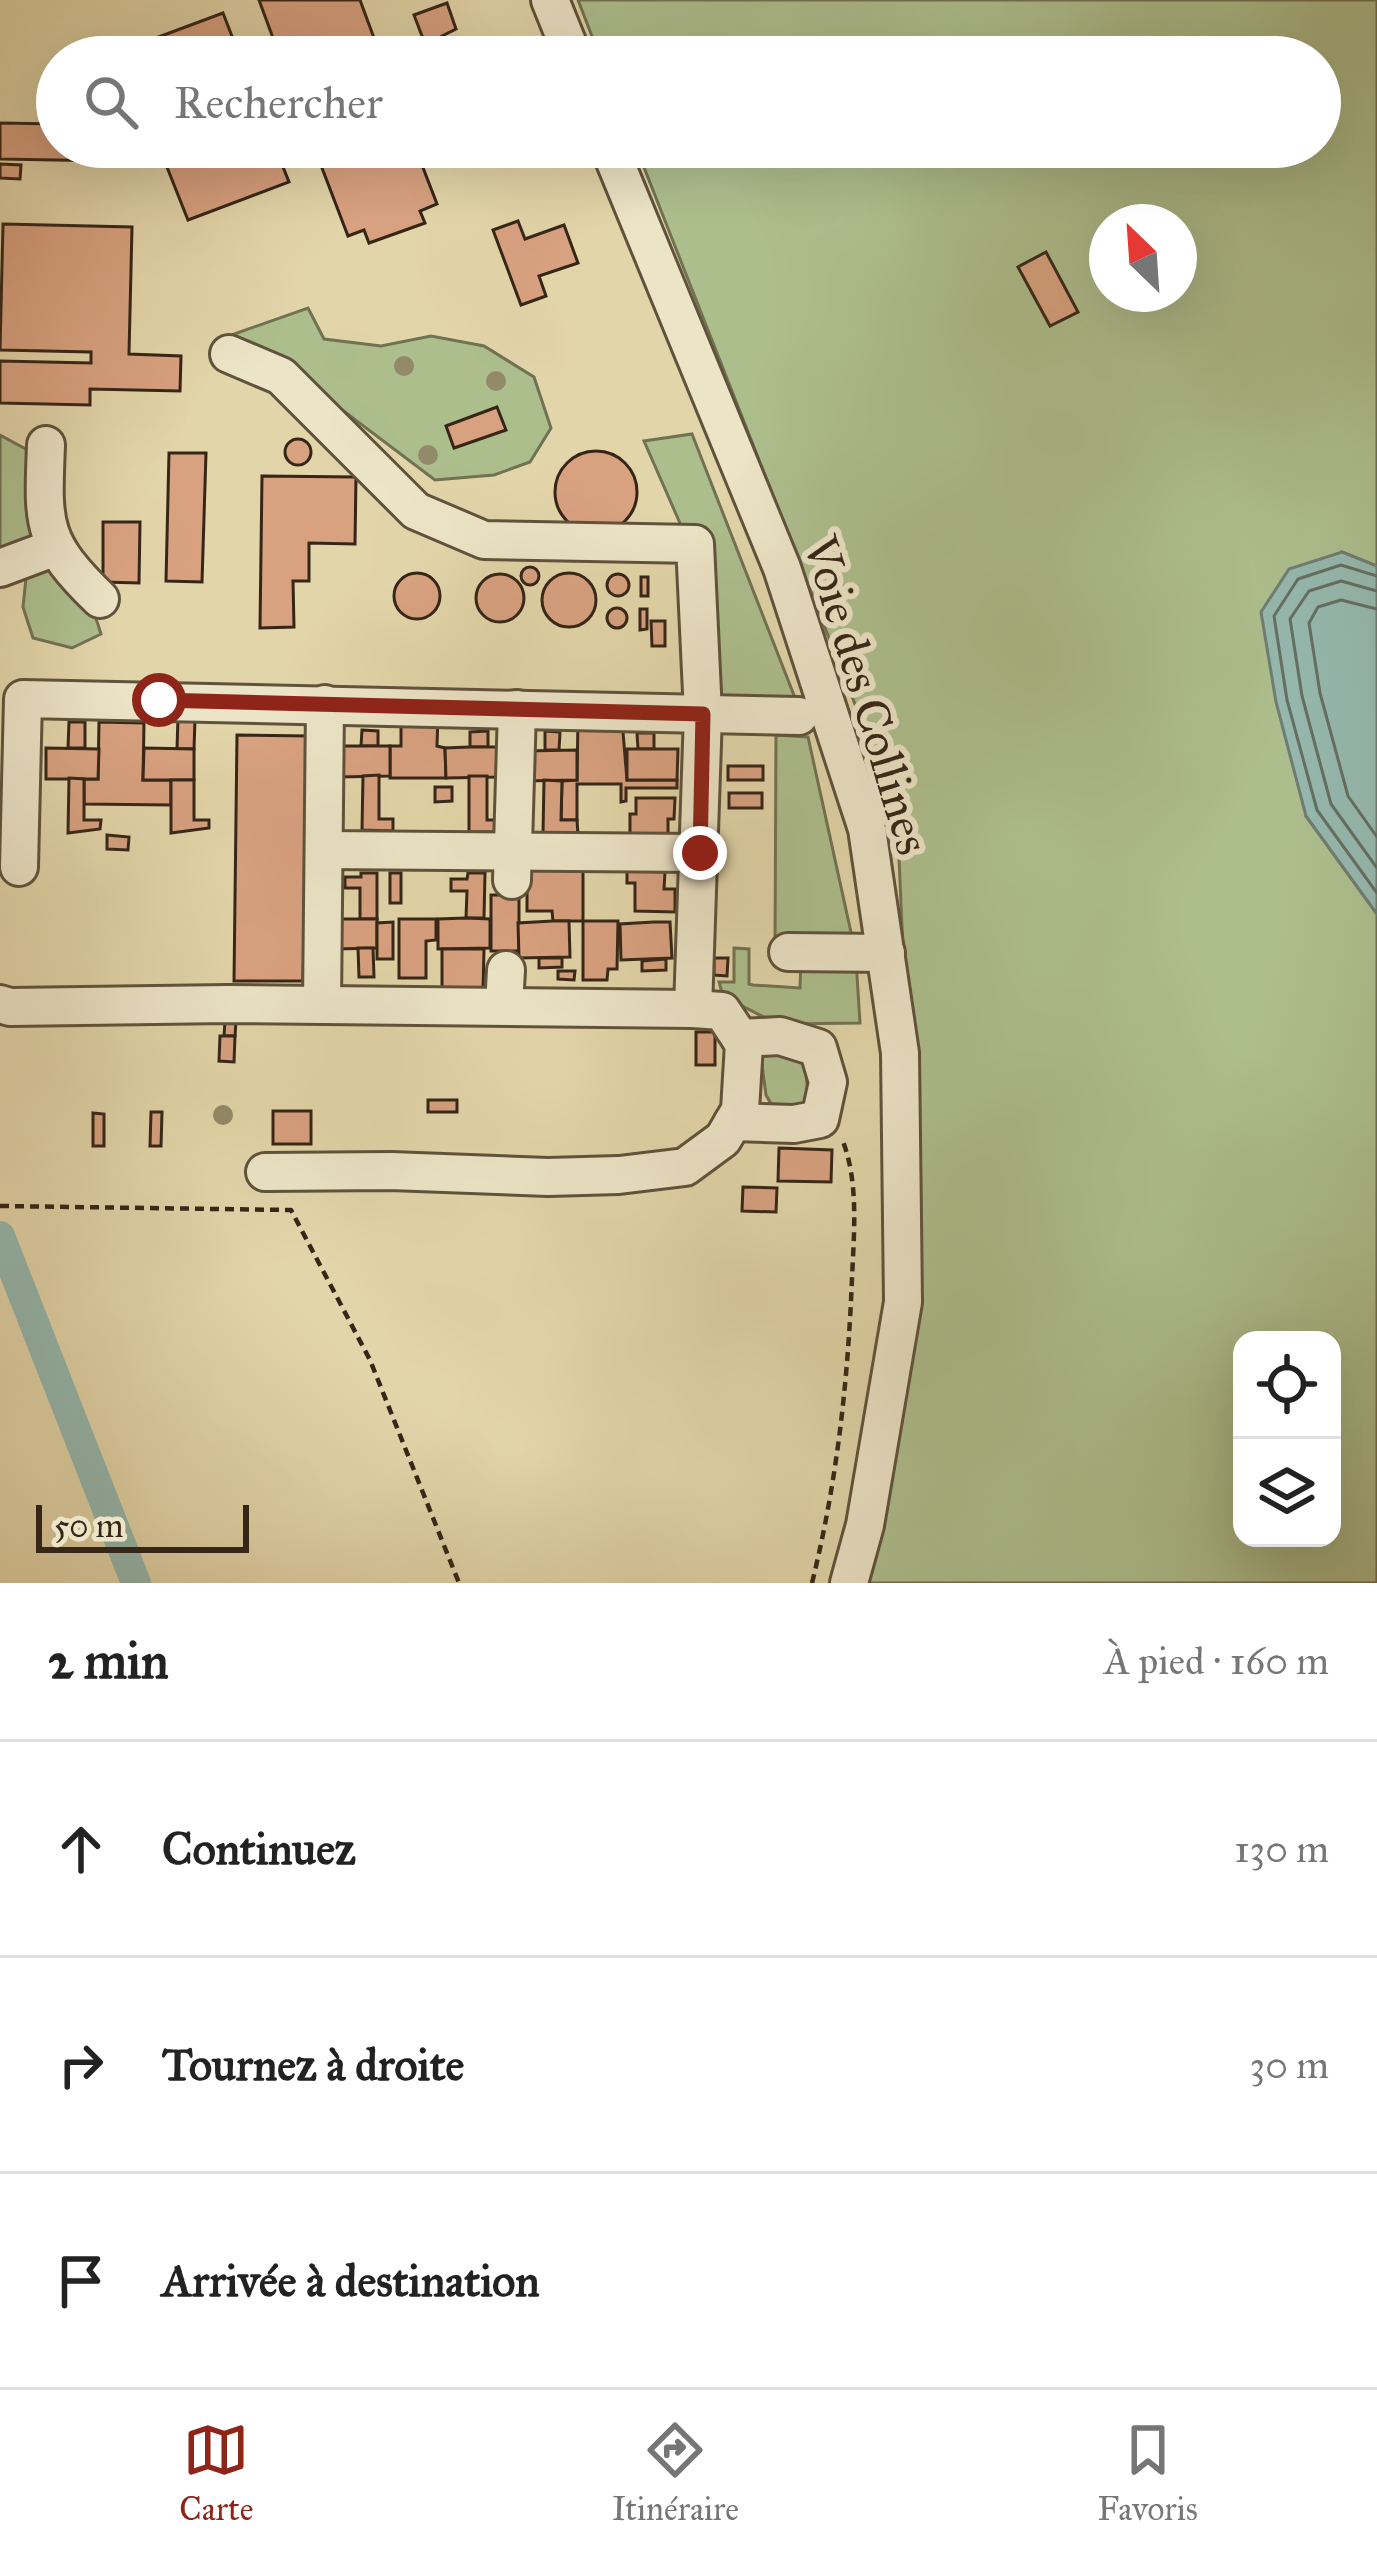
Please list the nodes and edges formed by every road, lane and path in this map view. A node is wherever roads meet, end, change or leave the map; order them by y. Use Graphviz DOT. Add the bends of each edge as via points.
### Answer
graph roads {
  1 [pos="550,0"];
  2 [pos="565,36"];
  3 [pos="618,168"];
  4 [pos="229,354"];
  5 [pos="46,445"];
  6 [pos="56,547"];
  7 [pos="0,568"];
  8 [pos="100,598"];
  9 [pos="325,704"];
  10 [pos="517,709"];
  11 [pos="703,714"];
  12 [pos="799,716"];
  13 [pos="325,850"];
  14 [pos="700,853"];
  15 [pos="19,866"];
  16 [pos="513,866"];
  17 [pos="788,952"];
  18 [pos="886,953"];
  19 [pos="506,970"];
  20 [pos="0,1004"];
  21 [pos="322,1005"];
  22 [pos="504,1006"];
  23 [pos="693,1009"];
  24 [pos="740,1038"];
  25 [pos="822,1110"];
  26 [pos="733,1122"];
  27 [pos="265,1172"];
  28 [pos="0,1206"];
  29 [pos="459,1583"];
  30 [pos="812,1583"];
  31 [pos="849,1583"];
  1 -- 2 [label="street"];
  3 -- 18 [label="street, Voie des Collines" via="788,587 867,829"];
  4 -- 11 [label="street" via="281,376 416,511 484,540 695,544"];
  5 -- 6 [label="street" via="43,518"];
  6 -- 7 [label="street"];
  6 -- 8 [label="street"];
  9 -- 10 [label="street"];
  9 -- 13 [label="street"];
  9 -- 15 [label="street" via="23,699"];
  10 -- 11 [label="street"];
  10 -- 16 [label="street"];
  11 -- 12 [label="street"];
  11 -- 14 [label="street"];
  13 -- 16 [label="street"];
  13 -- 21 [label="street"];
  14 -- 16 [label="street"];
  14 -- 23 [label="street"];
  17 -- 18 [label="street"];
  18 -- 31 [label="street, Voie des Collines" via="900,1053 903,1302"];
  19 -- 22 [label="street"];
  20 -- 21 [label="street"];
  21 -- 22 [label="street"];
  22 -- 23 [label="street"];
  23 -- 24 [label="street" via="722,1011"];
  24 -- 25 [label="street" via="780,1036 818,1048 828,1082"];
  24 -- 26 [label="street"];
  25 -- 26 [label="street" via="820,1119 794,1124"];
  25 -- 30 [label="path" via="851,1161 854,1241 847,1389"];
  26 -- 27 [label="street" via="685,1167 619,1175"];
  28 -- 29 [label="path" via="291,1210 370,1360"];
}
